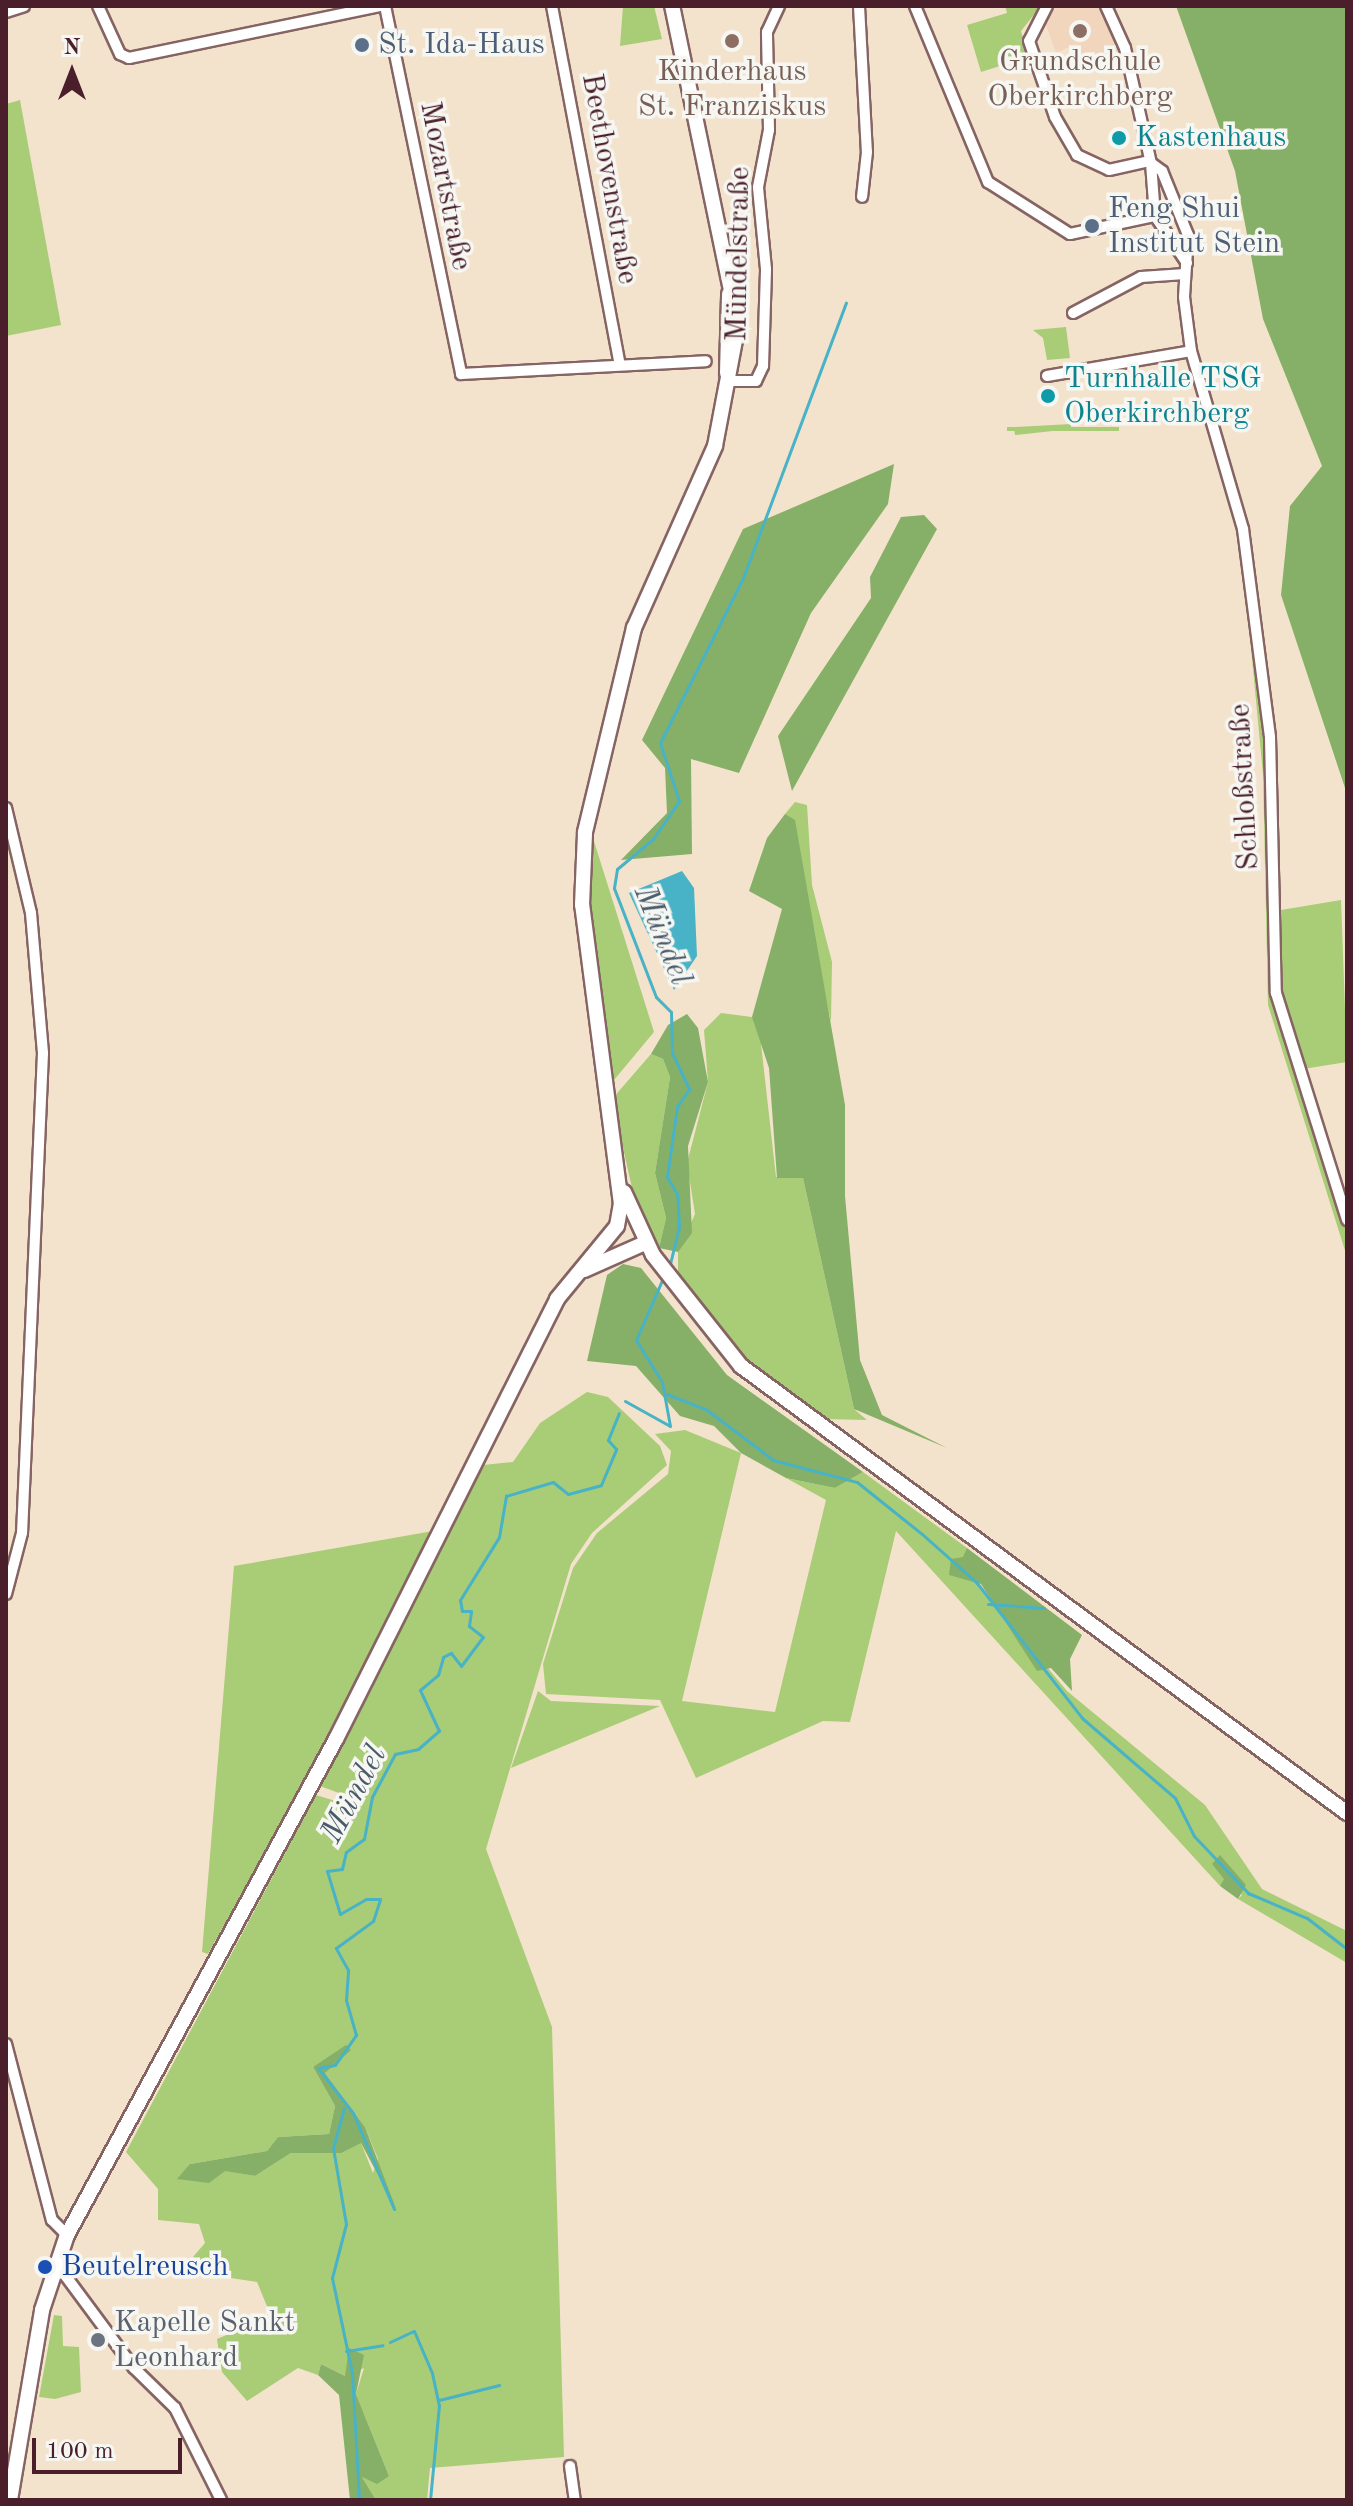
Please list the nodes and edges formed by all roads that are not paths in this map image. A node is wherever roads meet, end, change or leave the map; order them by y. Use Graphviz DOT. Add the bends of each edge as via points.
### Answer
graph roads {
  1 [pos="24,6"];
  2 [pos="98,6"];
  3 [pos="382,6"];
  4 [pos="552,6"];
  5 [pos="672,6"];
  6 [pos="779,6"];
  7 [pos="859,6"];
  8 [pos="915,6"];
  9 [pos="1047,6"];
  10 [pos="1106,6"];
  11 [pos="6,12"];
  12 [pos="1150,162"];
  13 [pos="862,197"];
  14 [pos="1155,216"];
  15 [pos="1186,269"];
  16 [pos="1073,313"];
  17 [pos="1191,351"];
  18 [pos="619,361"];
  19 [pos="706,361"];
  20 [pos="1047,376"];
  21 [pos="728,381"];
  22 [pos="6,808"];
  23 [pos="618,1177"];
  24 [pos="1347,1220"];
  25 [pos="609,1240"];
  26 [pos="646,1243"];
  27 [pos="578,1274"];
  28 [pos="6,1594"];
  29 [pos="1347,1813"];
  30 [pos="6,2044"];
  31 [pos="67,2235"];
  32 [pos="56,2263"];
  33 [pos="570,2466"];
  34 [pos="10,2500"];
  35 [pos="221,2500"];
  36 [pos="575,2500"];
  1 -- 11 [label="street"];
  2 -- 3 [label="street" via="120,54 129,58"];
  3 -- 18 [label="street, Mozartstraße" via="461,374"];
  4 -- 18 [label="street, Beethovenstraße"];
  5 -- 21 [label="main road" via="738,324"];
  6 -- 21 [label="street, Mündelstraße" via="767,32 769,130 758,187 766,269 763,366 756,381"];
  7 -- 13 [label="street" via="867,152"];
  8 -- 14 [label="street" via="988,182 1070,234"];
  9 -- 12 [label="street" via="1029,41 1055,117 1077,155 1109,170"];
  10 -- 12 [label="street, Schloßstraße" via="1125,48"];
  12 -- 14 [label="street"];
  12 -- 15 [label="street, Schloßstraße" via="1181,212"];
  14 -- 15 [label="street, Schloßstraße"];
  15 -- 16 [label="street" via="1141,277"];
  15 -- 17 [label="street, Schloßstraße"];
  17 -- 20 [label="street"];
  17 -- 24 [label="street, Schloßstraße" via="1243,529 1259,642 1270,737 1276,993"];
  18 -- 19 [label="street"];
  21 -- 23 [label="main road" via="700,488 634,628 585,832 582,905"];
  22 -- 28 [label="street" via="31,913 43,1053 22,1533"];
  23 -- 25 [label="main road" via="621,1204"];
  23 -- 26 [label="main road"];
  25 -- 26 [label="main road"];
  25 -- 27 [label="main road"];
  26 -- 27 [label="main road"];
  26 -- 29 [label="main road" via="675,1288 741,1366"];
  27 -- 31 [label="main road" via="532,1346 343,1726"];
  30 -- 31 [label="street" via="52,2220"];
  31 -- 32 [label="main road"];
  32 -- 34 [label="main road"];
  32 -- 35 [label="street" via="134,2368 175,2408"];
  33 -- 36 [label="street"];
}
